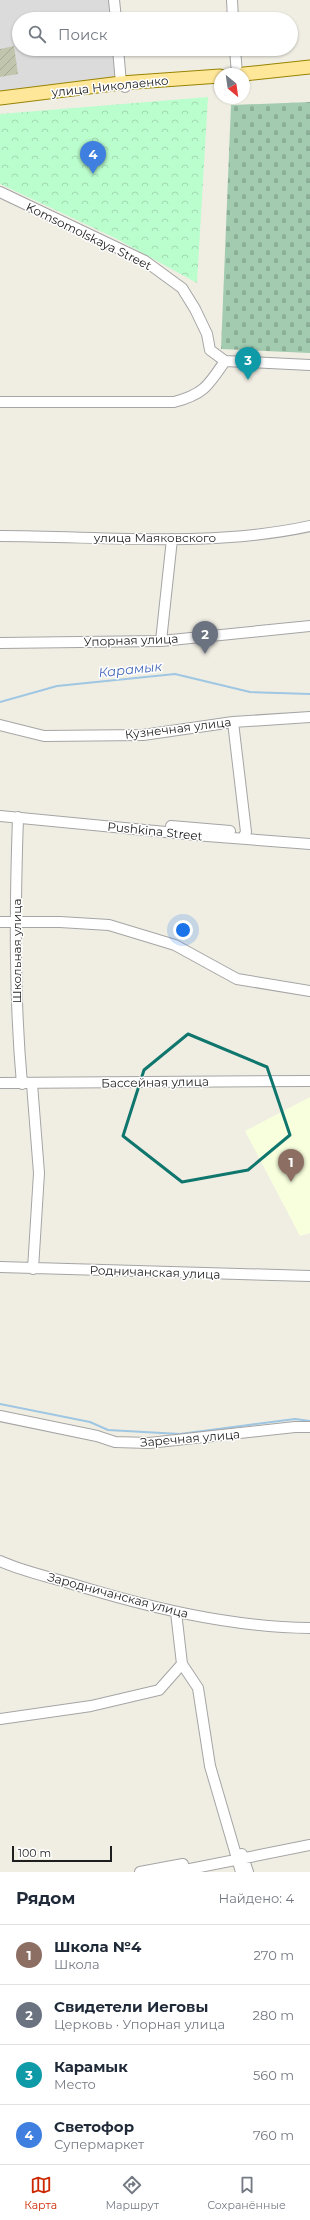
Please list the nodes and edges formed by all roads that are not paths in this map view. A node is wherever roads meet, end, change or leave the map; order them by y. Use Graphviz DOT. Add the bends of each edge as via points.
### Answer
graph roads {
  1 [pos="114,0"];
  2 [pos="232,0"];
  3 [pos="115,12"];
  4 [pos="233,12"];
  5 [pos="119,56"];
  6 [pos="236,56"];
  7 [pos="310,67"];
  8 [pos="237,68"];
  9 [pos="250,73"];
  10 [pos="310,74"];
  11 [pos="214,77"];
  12 [pos="250,78"];
  13 [pos="214,81"];
  14 [pos="123,86"];
  15 [pos="0,98"];
  16 [pos="0,102"];
  17 [pos="0,192"];
  18 [pos="225,361"];
  19 [pos="310,365"];
  20 [pos="0,402"];
  21 [pos="310,526"];
  22 [pos="0,536"];
  23 [pos="172,539"];
  24 [pos="310,626"];
  25 [pos="161,640"];
  26 [pos="0,643"];
  27 [pos="310,717"];
  28 [pos="233,722"];
  29 [pos="0,725"];
  30 [pos="0,812"];
  31 [pos="0,816"];
  32 [pos="18,817"];
  33 [pos="244,835"];
  34 [pos="310,839"];
  35 [pos="310,844"];
  36 [pos="0,922"];
  37 [pos="15,922"];
  38 [pos="310,991"];
  39 [pos="310,1080"];
  40 [pos="0,1083"];
  41 [pos="27,1084"];
  42 [pos="0,1266"];
  43 [pos="33,1269"];
  44 [pos="310,1276"];
  45 [pos="0,1416"];
  46 [pos="310,1427"];
  47 [pos="0,1561"];
  48 [pos="176,1612"];
  49 [pos="310,1628"];
  50 [pos="182,1664"];
  51 [pos="0,1719"];
  52 [pos="310,1845"];
  53 [pos="240,1857"];
  54 [pos="140,1872"];
  55 [pos="175,1872"];
  56 [pos="241,1872"];
  57 [pos="248,1872"];
  1 -- 3 [label="street"];
  2 -- 4 [label="street"];
  5 -- 14 [label="street"];
  6 -- 8 [label="street"];
  7 -- 9 [label="main road"];
  10 -- 12 [label="main road"];
  11 -- 14 [label="main road, улица Николаенко"];
  13 -- 14 [label="main road, улица Николаенко"];
  14 -- 15 [label="main road, улица Николаенко"];
  14 -- 16 [label="main road, улица Николаенко"];
  17 -- 18 [label="street, Komsomolskaya Street" via="145,261 182,288 207,334 210,350"];
  18 -- 19 [label="street"];
  18 -- 20 [label="street" via="208,386 194,396 174,402"];
  21 -- 23 [label="street, улица Маяковского" via="272,534"];
  22 -- 23 [label="street, улица Маяковского"];
  23 -- 25 [label="street"];
  24 -- 25 [label="street, Упорная улица"];
  25 -- 26 [label="street, Упорная улица"];
  27 -- 28 [label="street, Кузнечная улица"];
  28 -- 29 [label="street, Кузнечная улица" via="143,734 44,736"];
  28 -- 33 [label="street"];
  30 -- 33 [label="street"];
  31 -- 32 [label="street, Pushkina Street"];
  32 -- 33 [label="street, Pushkina Street" via="207,836"];
  32 -- 37 [label="street, Школьная улица"];
  33 -- 34 [label="street"];
  33 -- 35 [label="street, Pushkina Street"];
  36 -- 37 [label="street"];
  37 -- 38 [label="street" via="109,925 175,945 237,980"];
  37 -- 41 [label="street, Школьная улица" via="16,1025"];
  39 -- 41 [label="street, Бассейная улица"];
  40 -- 41 [label="street, Бассейная улица"];
  41 -- 43 [label="street, Школьная улица" via="38,1173"];
  42 -- 43 [label="street, Родничанская улица"];
  43 -- 44 [label="street, Родничанская улица"];
  45 -- 46 [label="street, Заречная улица" via="115,1442 149,1443"];
  47 -- 48 [label="street, Зародничанская улица" via="98,1592"];
  48 -- 49 [label="street, Зародничанская улица" via="290,1628"];
  48 -- 50 [label="street"];
  50 -- 51 [label="street" via="159,1690 91,1706"];
  50 -- 53 [label="street" via="198,1688 210,1766"];
  52 -- 53 [label="street"];
  53 -- 54 [label="street"];
  53 -- 55 [label="street"];
  53 -- 56 [label="street"];
  53 -- 57 [label="street"];
}
